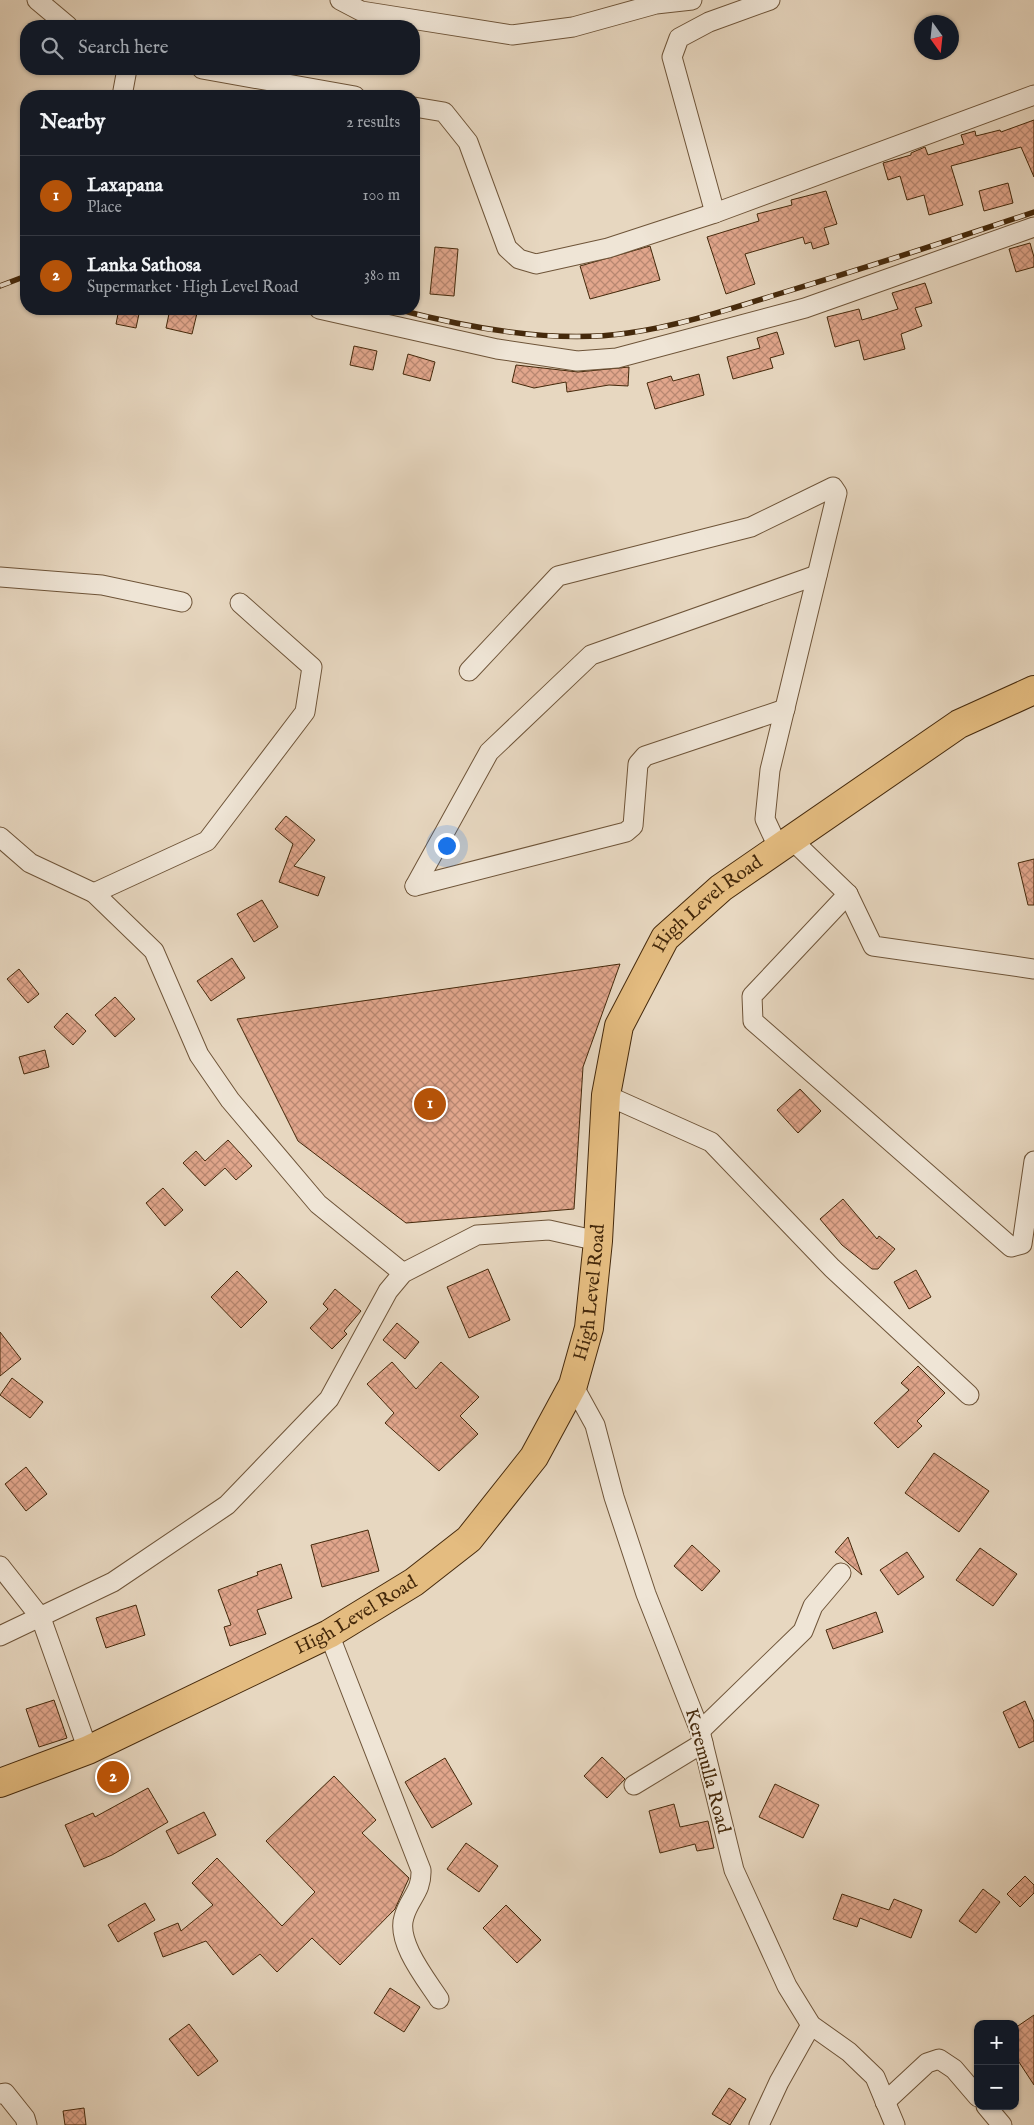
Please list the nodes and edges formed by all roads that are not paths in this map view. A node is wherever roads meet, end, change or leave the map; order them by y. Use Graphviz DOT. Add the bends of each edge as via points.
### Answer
graph roads {
  1 [pos="37,0"];
  2 [pos="340,0"];
  3 [pos="692,0"];
  4 [pos="770,0"];
  5 [pos="61,20"];
  6 [pos="415,20"];
  7 [pos="420,21"];
  8 [pos="126,75"];
  9 [pos="236,75"];
  10 [pos="123,90"];
  11 [pos="321,90"];
  12 [pos="1034,96"];
  13 [pos="420,108"];
  14 [pos="715,213"];
  15 [pos="1034,227"];
  16 [pos="346,315"];
  17 [pos="817,575"];
  18 [pos="0,577"];
  19 [pos="182,602"];
  20 [pos="240,603"];
  21 [pos="470,671"];
  22 [pos="1034,690"];
  23 [pos="785,709"];
  24 [pos="0,838"];
  25 [pos="785,843"];
  26 [pos="94,893"];
  27 [pos="848,894"];
  28 [pos="1034,969"];
  29 [pos="606,1095"];
  30 [pos="1034,1162"];
  31 [pos="598,1241"];
  32 [pos="403,1273"];
  33 [pos="573,1385"];
  34 [pos="969,1395"];
  35 [pos="0,1566"];
  36 [pos="841,1573"];
  37 [pos="41,1618"];
  38 [pos="329,1634"];
  39 [pos="0,1636"];
  40 [pos="701,1737"];
  41 [pos="88,1750"];
  42 [pos="0,1783"];
  43 [pos="634,1785"];
  44 [pos="439,1999"];
  45 [pos="811,2025"];
  46 [pos="974,2092"];
  47 [pos="0,2094"];
  48 [pos="885,2102"];
  49 [pos="989,2110"];
  50 [pos="27,2125"];
  51 [pos="759,2125"];
  52 [pos="895,2125"];
  53 [pos="1002,2125"];
  1 -- 5 [label="street"];
  2 -- 6 [label="street" via="361,11"];
  3 -- 7 [label="street" via="656,4 573,27 512,36"];
  4 -- 14 [label="street" via="709,22 679,38 672,57"];
  8 -- 10 [label="street"];
  9 -- 11 [label="street"];
  12 -- 14 [label="street"];
  13 -- 14 [label="street" via="444,112 468,142 507,248 519,259 536,264 608,248"];
  15 -- 16 [label="street" via="805,308 617,358 577,361 496,349"];
  17 -- 21 [label="street" via="837,493 833,487 751,527 558,576"];
  17 -- 23 [label="street"];
  17 -- 23 [label="street" via="591,655 489,752 415,886 626,832 633,826 638,764 645,756"];
  18 -- 19 [label="street" via="102,584"];
  20 -- 26 [label="street" via="312,667 305,712 207,840"];
  22 -- 25 [label="highway, High Level Road" via="958,724"];
  23 -- 25 [label="street" via="770,770 765,819"];
  24 -- 26 [label="street" via="30,863"];
  25 -- 27 [label="street"];
  25 -- 29 [label="highway, High Level Road" via="722,888 666,938 619,1026"];
  26 -- 32 [label="street" via="154,951 199,1055 230,1100 318,1204"];
  27 -- 28 [label="street" via="873,946"];
  27 -- 30 [label="street" via="752,996 753,1021 1011,1247 1022,1244"];
  29 -- 31 [label="highway, High Level Road"];
  29 -- 34 [label="street" via="711,1142 832,1268"];
  31 -- 32 [label="street" via="549,1230 477,1235"];
  31 -- 33 [label="highway, High Level Road" via="590,1328"];
  32 -- 37 [label="street" via="388,1291 329,1399 227,1505 113,1582"];
  33 -- 38 [label="highway, High Level Road" via="534,1457 469,1539 414,1582"];
  33 -- 40 [label="street, Keremulla Road" via="595,1424 614,1497 646,1594"];
  35 -- 37 [label="street"];
  36 -- 40 [label="street" via="813,1606 803,1631"];
  37 -- 39 [label="street"];
  37 -- 41 [label="street"];
  38 -- 41 [label="highway, High Level Road"];
  38 -- 44 [label="street" via="421,1870 420,1887 404,1918 403,1931 413,1960"];
  40 -- 43 [label="street"];
  40 -- 45 [label="street, Keremulla Road" via="734,1870 786,1986"];
  41 -- 42 [label="highway, High Level Road"];
  45 -- 48 [label="street, Keremulla Road" via="849,2052 875,2077"];
  45 -- 51 [label="street"];
  46 -- 48 [label="street" via="954,2069 939,2059 927,2063"];
  47 -- 50 [label="street" via="5,2093"];
  48 -- 52 [label="street, Keremulla Road"];
  49 -- 53 [label="street"];
}
